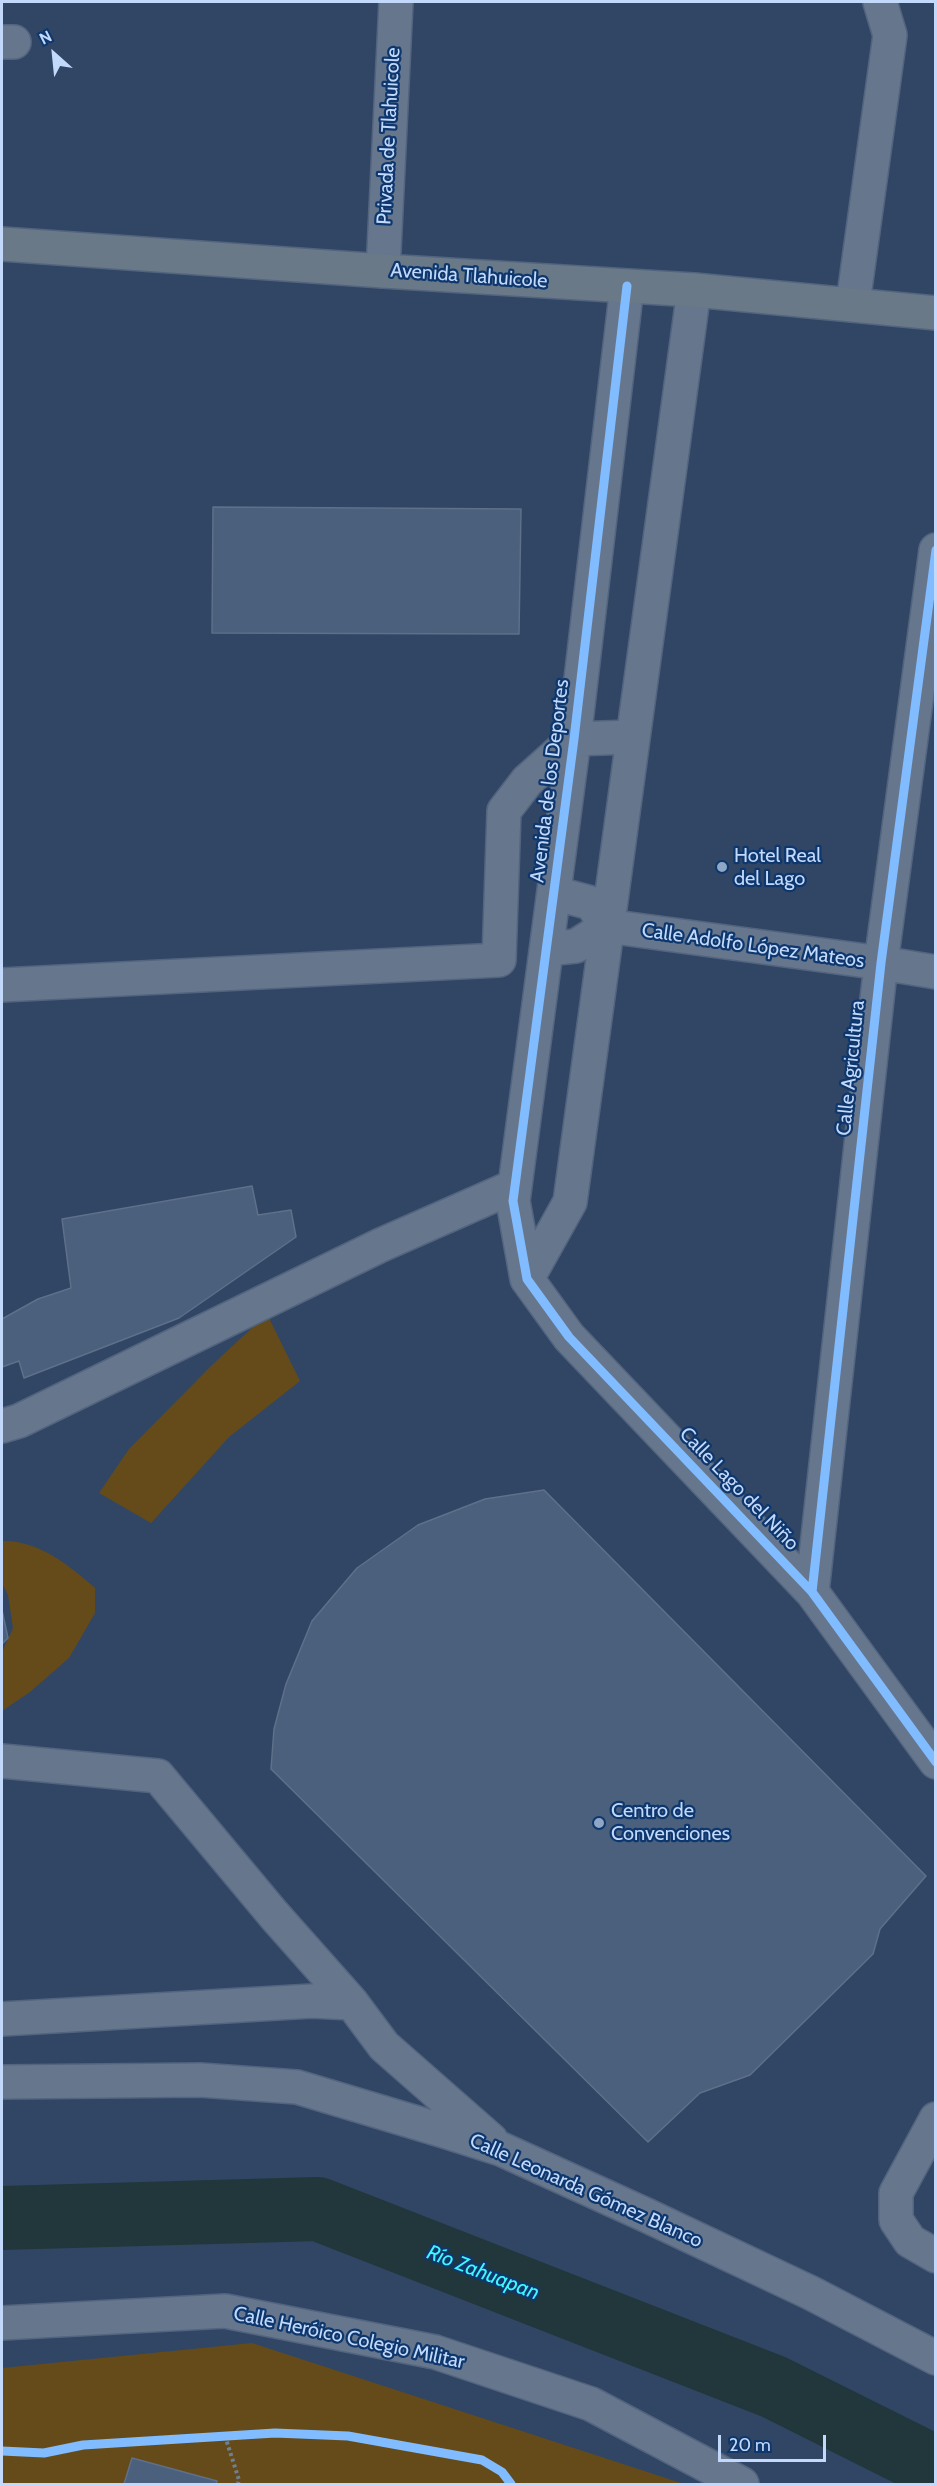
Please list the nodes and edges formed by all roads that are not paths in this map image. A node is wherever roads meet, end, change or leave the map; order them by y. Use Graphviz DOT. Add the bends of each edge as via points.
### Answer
graph roads {
  1 [pos="396,2"];
  2 [pos="880,2"];
  3 [pos="2,244"];
  4 [pos="383,271"];
  5 [pos="627,286"];
  6 [pos="694,290"];
  7 [pos="853,303"];
  8 [pos="936,313"];
  9 [pos="936,550"];
  10 [pos="633,737"];
  11 [pos="574,739"];
  12 [pos="554,893"];
  13 [pos="607,926"];
  14 [pos="547,949"];
  15 [pos="881,963"];
  16 [pos="936,972"];
  17 [pos="2,985"];
  18 [pos="514,1186"];
  19 [pos="527,1279"];
  20 [pos="2,1426"];
  21 [pos="812,1592"];
  22 [pos="2,1761"];
  23 [pos="936,1762"];
  24 [pos="352,2004"];
  25 [pos="2,2019"];
  26 [pos="2,2082"];
  27 [pos="936,2119"];
  28 [pos="501,2149"];
  29 [pos="936,2256"];
  30 [pos="2,2323"];
  31 [pos="936,2358"];
  32 [pos="742,2484"];
  1 -- 4 [label="street, Privada de Tlahuicole"];
  2 -- 7 [label="street" via="890,35"];
  3 -- 4 [label="main road, Avenida Tlahuicole"];
  4 -- 5 [label="main road, Avenida Tlahuicole"];
  5 -- 6 [label="main road, Avenida Tlahuicole"];
  5 -- 11 [label="street, Avenida de los Deportes"];
  6 -- 7 [label="main road, Avenida Tlahuicole"];
  6 -- 10 [label="street"];
  7 -- 8 [label="main road, Avenida Tlahuicole"];
  9 -- 15 [label="street, Calle Agricultura"];
  10 -- 11 [label="street"];
  10 -- 13 [label="street"];
  11 -- 12 [label="street, Avenida de los Deportes"];
  11 -- 17 [label="street" via="527,781 504,811 499,960"];
  12 -- 13 [label="street" via="591,903"];
  12 -- 14 [label="street, Avenida de los Deportes"];
  13 -- 14 [label="street" via="576,946"];
  13 -- 15 [label="street, Calle Adolfo López Mateos"];
  13 -- 19 [label="street" via="570,1202"];
  14 -- 18 [label="street, Avenida de los Deportes"];
  15 -- 16 [label="street, Calle Adolfo López Mateos"];
  15 -- 21 [label="street, Calle Agricultura"];
  18 -- 19 [label="street, Avenida de los Deportes" via="513,1201"];
  18 -- 20 [label="street" via="381,1245"];
  19 -- 21 [label="street, Calle Lago del Niño" via="569,1337"];
  21 -- 23 [label="street, Calle Lago del Niño"];
  22 -- 24 [label="street" via="158,1776"];
  24 -- 25 [label="street" via="257,2003"];
  24 -- 28 [label="street" via="384,2046"];
  26 -- 28 [label="street, Calle Leonarda Gómez Blanco" via="200,2080 297,2087"];
  27 -- 29 [label="street" via="896,2193 896,2220 910,2241"];
  28 -- 31 [label="street, Calle Leonarda Gómez Blanco" via="811,2293"];
  30 -- 32 [label="street, Calle Heróico Colegio Militar" via="225,2311 435,2352 591,2404"];
}
